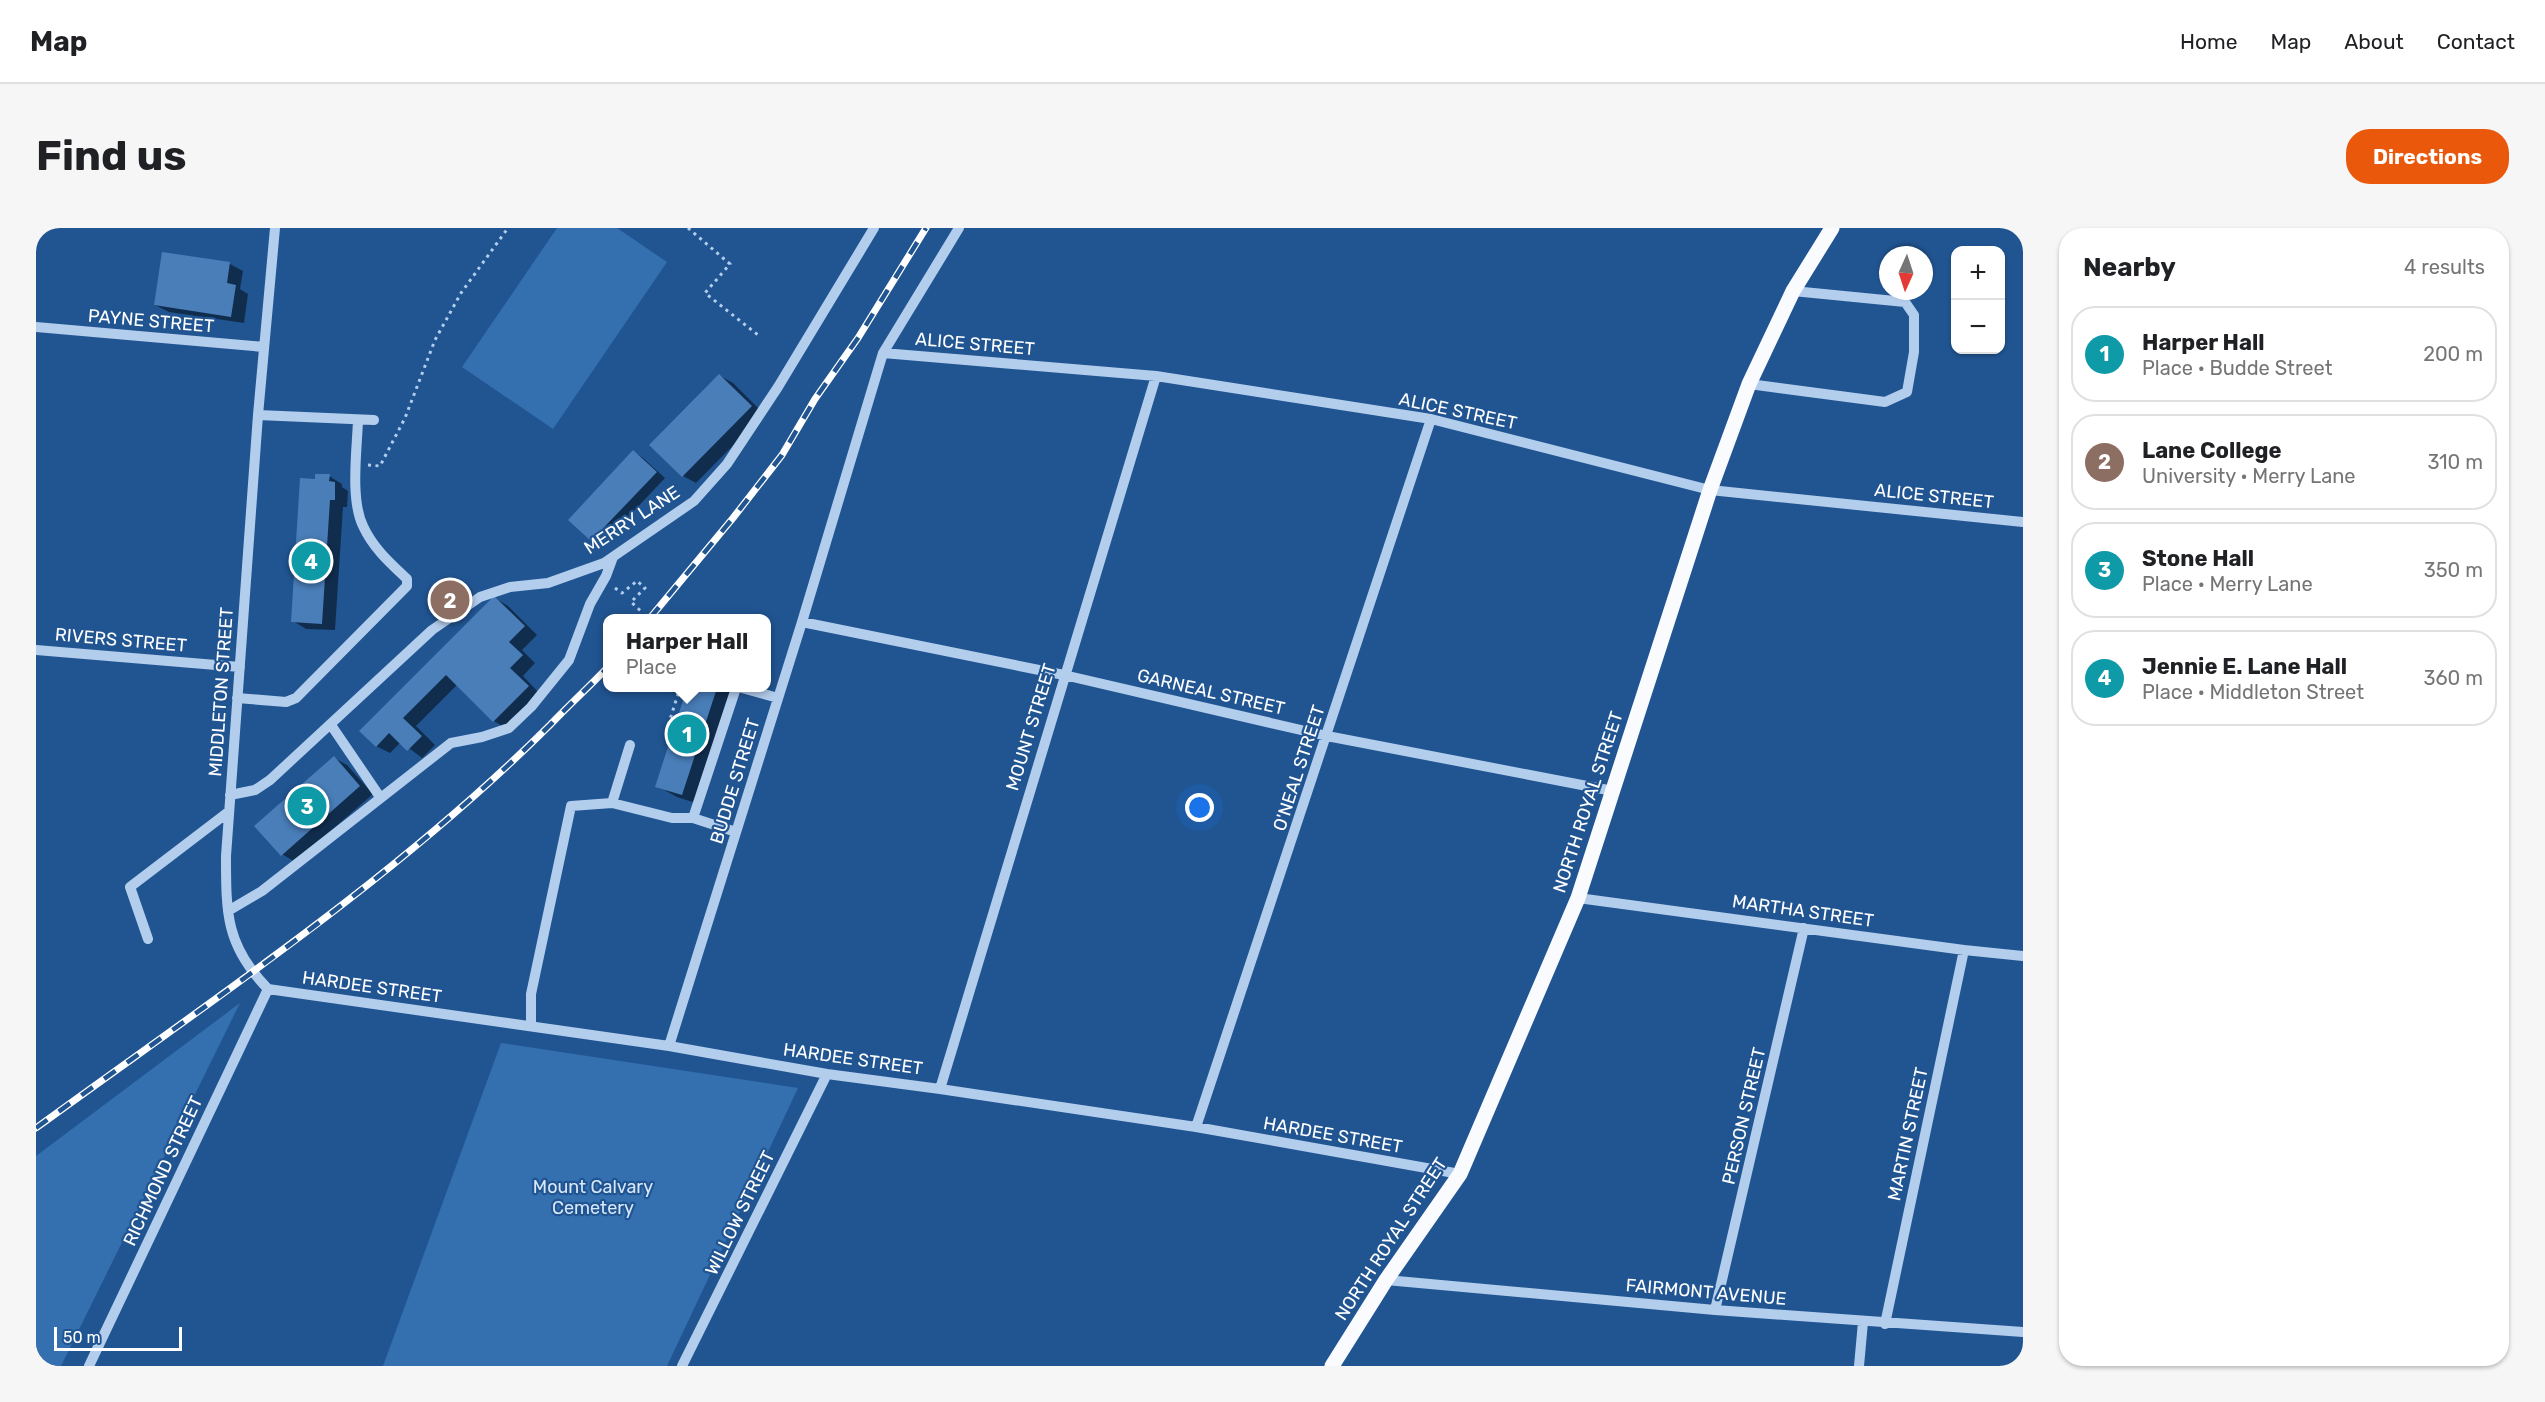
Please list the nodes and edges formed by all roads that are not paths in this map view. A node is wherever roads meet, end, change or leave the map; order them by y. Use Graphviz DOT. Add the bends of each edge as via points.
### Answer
graph roads {
  1 [pos="275,228"];
  2 [pos="874,228"];
  3 [pos="959,228"];
  4 [pos="1832,228"];
  5 [pos="1793,291"];
  6 [pos="36,327"];
  7 [pos="264,347"];
  8 [pos="883,353"];
  9 [pos="1156,376"];
  10 [pos="1749,384"];
  11 [pos="258,415"];
  12 [pos="1431,419"];
  13 [pos="358,420"];
  14 [pos="374,420"];
  15 [pos="1710,490"];
  16 [pos="2023,522"];
  17 [pos="613,556"];
  18 [pos="802,622"];
  19 [pos="36,650"];
  20 [pos="240,667"];
  21 [pos="1064,675"];
  22 [pos="734,692"];
  23 [pos="758,692"];
  24 [pos="237,698"];
  25 [pos="778,698"];
  26 [pos="331,725"];
  27 [pos="1328,736"];
  28 [pos="630,745"];
  29 [pos="1613,791"];
  30 [pos="230,795"];
  31 [pos="380,797"];
  32 [pos="612,803"];
  33 [pos="227,813"];
  34 [pos="693,818"];
  35 [pos="736,832"];
  36 [pos="1578,898"];
  37 [pos="228,910"];
  38 [pos="1804,928"];
  39 [pos="148,939"];
  40 [pos="1964,950"];
  41 [pos="2023,956"];
  42 [pos="268,989"];
  43 [pos="531,1026"];
  44 [pos="669,1046"];
  45 [pos="827,1074"];
  46 [pos="940,1089"];
  47 [pos="1196,1127"];
  48 [pos="1460,1174"];
  49 [pos="1386,1280"];
  50 [pos="1715,1310"];
  51 [pos="1863,1322"];
  52 [pos="1885,1324"];
  53 [pos="2023,1332"];
  54 [pos="89,1366"];
  55 [pos="682,1366"];
  56 [pos="1332,1366"];
  57 [pos="1859,1366"];
  1 -- 7 [label="street, MIDDLETON STREET"];
  2 -- 17 [label="street, MERRY LANE" via="728,464 694,501"];
  3 -- 8 [label="street, BUDDE STREET"];
  4 -- 5 [label="main road, NORTH ROYAL STREET"];
  5 -- 10 [label="main road, NORTH ROYAL STREET"];
  5 -- 10 [label="street" via="1905,302 1914,315 1914,352 1907,392 1885,402"];
  6 -- 7 [label="street, PAYNE STREET"];
  7 -- 11 [label="street, MIDDLETON STREET"];
  8 -- 9 [label="street, ALICE STREET"];
  8 -- 18 [label="street, BUDDE STREET"];
  9 -- 12 [label="street, ALICE STREET"];
  9 -- 21 [label="street, MOUNT STREET"];
  10 -- 15 [label="main road, NORTH ROYAL STREET"];
  11 -- 13 [label="street"];
  11 -- 20 [label="street, MIDDLETON STREET"];
  12 -- 15 [label="street, ALICE STREET"];
  12 -- 27 [label="street, O'NEAL STREET"];
  13 -- 14 [label="street"];
  13 -- 24 [label="street" via="356,497 362,525 381,555 407,579 407,586 296,698 279,702"];
  15 -- 16 [label="street, ALICE STREET"];
  15 -- 29 [label="main road, NORTH ROYAL STREET"];
  17 -- 26 [label="street, MERRY LANE" via="548,583 510,587 480,597 432,630"];
  17 -- 31 [label="street" via="569,660 531,707 509,728 451,743"];
  18 -- 21 [label="street, GARNEAL STREET"];
  18 -- 25 [label="street, BUDDE STREET"];
  19 -- 20 [label="street, RIVERS STREET"];
  20 -- 24 [label="street, MIDDLETON STREET"];
  21 -- 27 [label="street, GARNEAL STREET"];
  21 -- 46 [label="street, MOUNT STREET"];
  22 -- 34 [label="street"];
  23 -- 25 [label="street"];
  24 -- 30 [label="street, MIDDLETON STREET"];
  25 -- 35 [label="street, BUDDE STREET"];
  26 -- 30 [label="street, MERRY LANE" via="255,790"];
  26 -- 31 [label="street"];
  27 -- 29 [label="street, GARNEAL STREET"];
  27 -- 47 [label="street, O'NEAL STREET"];
  28 -- 32 [label="street"];
  29 -- 36 [label="main road, NORTH ROYAL STREET"];
  30 -- 33 [label="street, MIDDLETON STREET"];
  31 -- 37 [label="street" via="262,891"];
  32 -- 34 [label="street" via="672,818"];
  32 -- 43 [label="street" via="571,806 531,994"];
  33 -- 37 [label="street, MIDDLETON STREET"];
  33 -- 39 [label="street" via="130,887"];
  34 -- 35 [label="street"];
  35 -- 44 [label="street, BUDDE STREET"];
  36 -- 38 [label="street, MARTHA STREET"];
  36 -- 48 [label="main road, NORTH ROYAL STREET"];
  37 -- 42 [label="street, MIDDLETON STREET" via="232,932 249,969"];
  38 -- 40 [label="street, MARTHA STREET"];
  38 -- 50 [label="street, PERSON STREET"];
  40 -- 41 [label="street, MARTHA STREET"];
  40 -- 52 [label="street, MARTIN STREET"];
  42 -- 43 [label="street, HARDEE STREET"];
  42 -- 54 [label="street, RICHMOND STREET"];
  43 -- 44 [label="street, HARDEE STREET"];
  44 -- 45 [label="street, HARDEE STREET"];
  45 -- 46 [label="street, HARDEE STREET"];
  45 -- 55 [label="street, WILLOW STREET"];
  46 -- 47 [label="street, HARDEE STREET"];
  47 -- 48 [label="street, HARDEE STREET"];
  48 -- 49 [label="main road, NORTH ROYAL STREET"];
  49 -- 50 [label="street, FAIRMONT AVENUE"];
  49 -- 56 [label="main road, NORTH ROYAL STREET"];
  50 -- 51 [label="street, FAIRMONT AVENUE"];
  51 -- 52 [label="street, FAIRMONT AVENUE"];
  51 -- 57 [label="street"];
  52 -- 53 [label="street, FAIRMONT AVENUE"];
}
